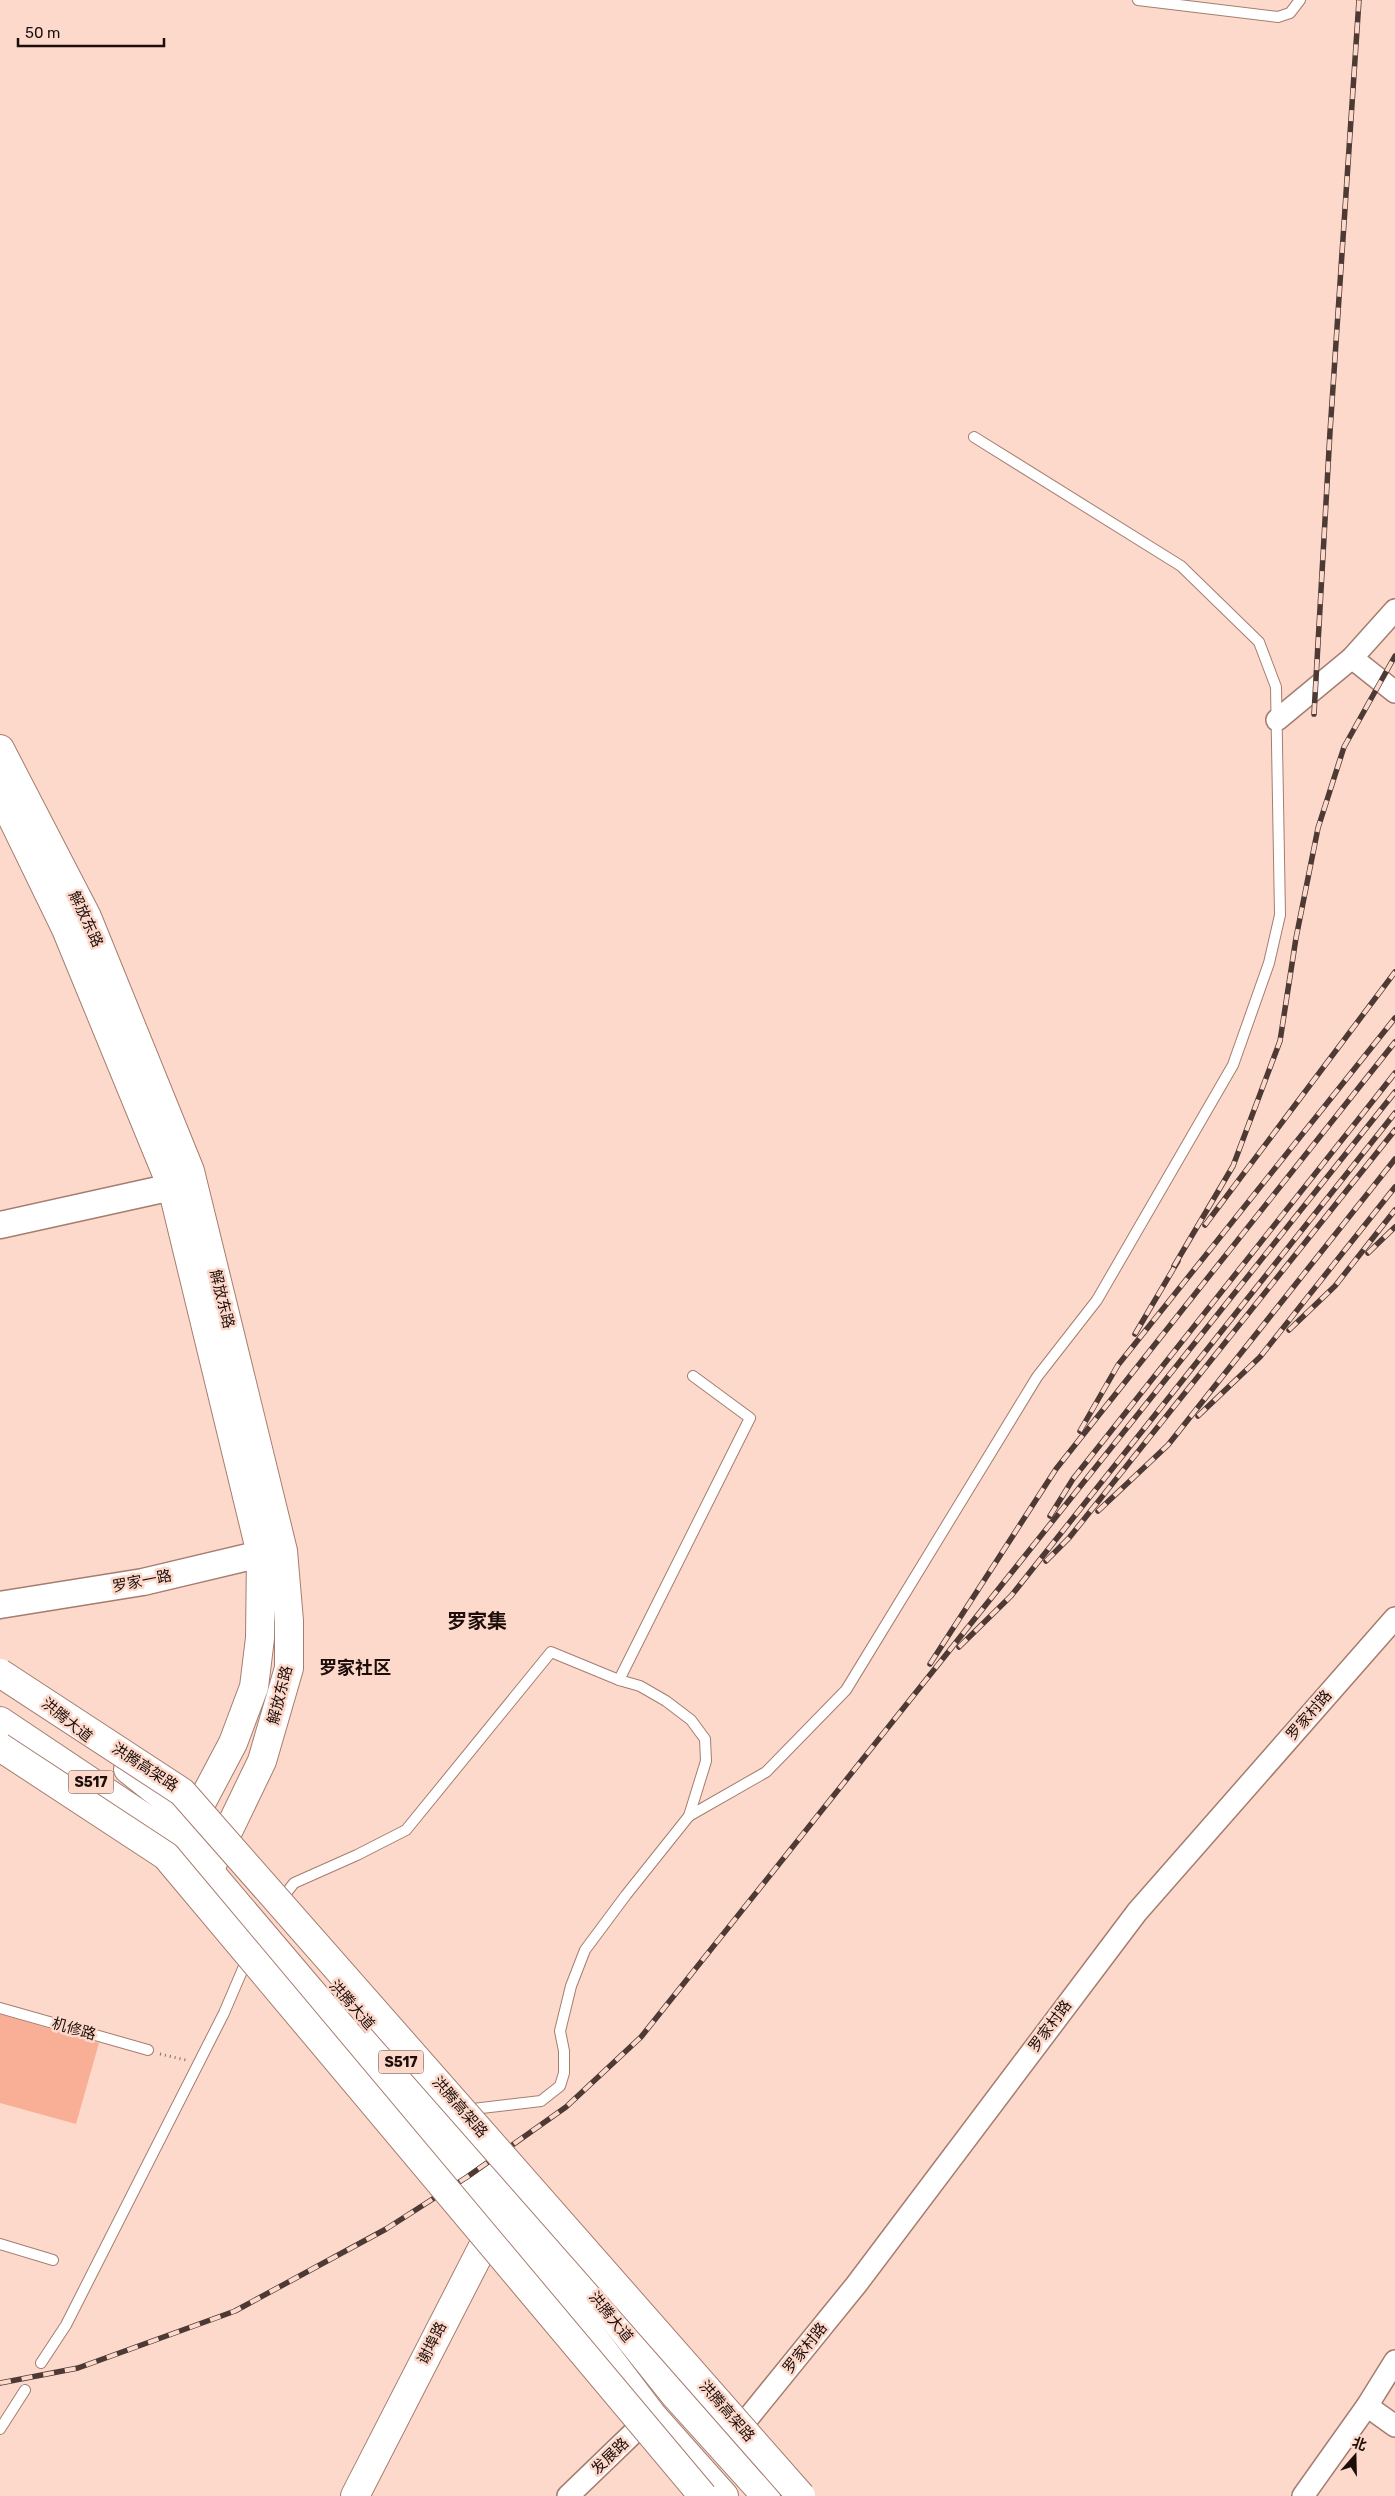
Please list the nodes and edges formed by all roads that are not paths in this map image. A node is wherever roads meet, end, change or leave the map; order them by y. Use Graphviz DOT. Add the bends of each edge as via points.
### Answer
graph roads {
  1 [pos="1138,0"];
  2 [pos="1300,0"];
  3 [pos="974,438"];
  4 [pos="1395,610"];
  5 [pos="1352,658"];
  6 [pos="1395,692"];
  7 [pos="1277,720"];
  8 [pos="0,750"];
  9 [pos="0,793"];
  10 [pos="172,1187"];
  11 [pos="0,1225"];
  12 [pos="693,1376"];
  13 [pos="272,1552"];
  14 [pos="0,1605"];
  15 [pos="1395,1618"];
  16 [pos="0,1665"];
  17 [pos="0,1673"];
  18 [pos="619,1680"];
  19 [pos="0,1722"];
  20 [pos="0,1747"];
  21 [pos="689,1816"];
  22 [pos="186,1831"];
  23 [pos="215,1861"];
  24 [pos="265,1921"];
  25 [pos="0,2008"];
  26 [pos="148,2050"];
  27 [pos="474,2109"];
  28 [pos="506,2203"];
  29 [pos="0,2244"];
  30 [pos="53,2260"];
  31 [pos="1395,2361"];
  32 [pos="41,2364"];
  33 [pos="24,2390"];
  34 [pos="1367,2406"];
  35 [pos="652,2415"];
  36 [pos="1395,2426"];
  37 [pos="0,2429"];
  38 [pos="723,2449"];
  39 [pos="355,2496"];
  40 [pos="568,2496"];
  41 [pos="702,2496"];
  42 [pos="724,2496"];
  43 [pos="766,2496"];
  44 [pos="801,2496"];
  45 [pos="1303,2496"];
  1 -- 2 [label="lane" via="1278,17 1290,13"];
  3 -- 7 [label="lane" via="1181,566 1259,642 1276,687"];
  4 -- 5 [label="street"];
  5 -- 6 [label="street"];
  5 -- 7 [label="street"];
  7 -- 21 [label="lane" via="1280,915 1270,963 1233,1065 1097,1300 1036,1377 846,1690 766,1772"];
  8 -- 13 [label="main road, 解放东路" via="86,917 190,1171"];
  9 -- 10 [label="main road, 解放东路" via="66,930"];
  10 -- 11 [label="street"];
  10 -- 13 [label="main road, 解放东路"];
  12 -- 18 [label="lane" via="750,1418"];
  13 -- 14 [label="street, 罗家一路" via="142,1582"];
  13 -- 22 [label="main road, 解放东路" via="254,1688 233,1743"];
  13 -- 23 [label="main road, 解放东路" via="289,1621 289,1668 262,1761"];
  15 -- 38 [label="street, 罗家村路" via="1136,1912 856,2285"];
  16 -- 22 [label="main road, 洪腾大道 / S517"];
  17 -- 44 [label="main road, 洪腾高架路, bridge" via="182,1792"];
  18 -- 21 [label="lane" via="640,1686 666,1701 691,1720 705,1739 706,1761"];
  18 -- 24 [label="lane" via="551,1652 406,1830 294,1884"];
  19 -- 22 [label="main road, 洪腾大道 / S517"];
  20 -- 41 [label="main road, bridge" via="166,1856"];
  21 -- 27 [label="lane" via="585,1950 570,1986 560,2031 564,2073 560,2086 541,2102"];
  22 -- 23 [label="main road, 洪腾大道 / S517"];
  23 -- 24 [label="main road, 洪腾大道 / S517"];
  24 -- 28 [label="main road, 洪腾大道 / S517"];
  24 -- 32 [label="lane" via="224,2013 66,2325"];
  25 -- 26 [label="lane, 机修路"];
  28 -- 35 [label="main road, 洪腾大道"];
  28 -- 38 [label="main road, 洪腾大道 / S517"];
  28 -- 39 [label="main road, 谢埠路"];
  29 -- 30 [label="lane"];
  31 -- 34 [label="street"];
  33 -- 37 [label="lane"];
  34 -- 36 [label="street"];
  34 -- 45 [label="street"];
  35 -- 40 [label="street, 发展路"];
  35 -- 42 [label="main road, 洪腾大道"];
  38 -- 43 [label="main road, 洪腾大道 / S517"];
}
